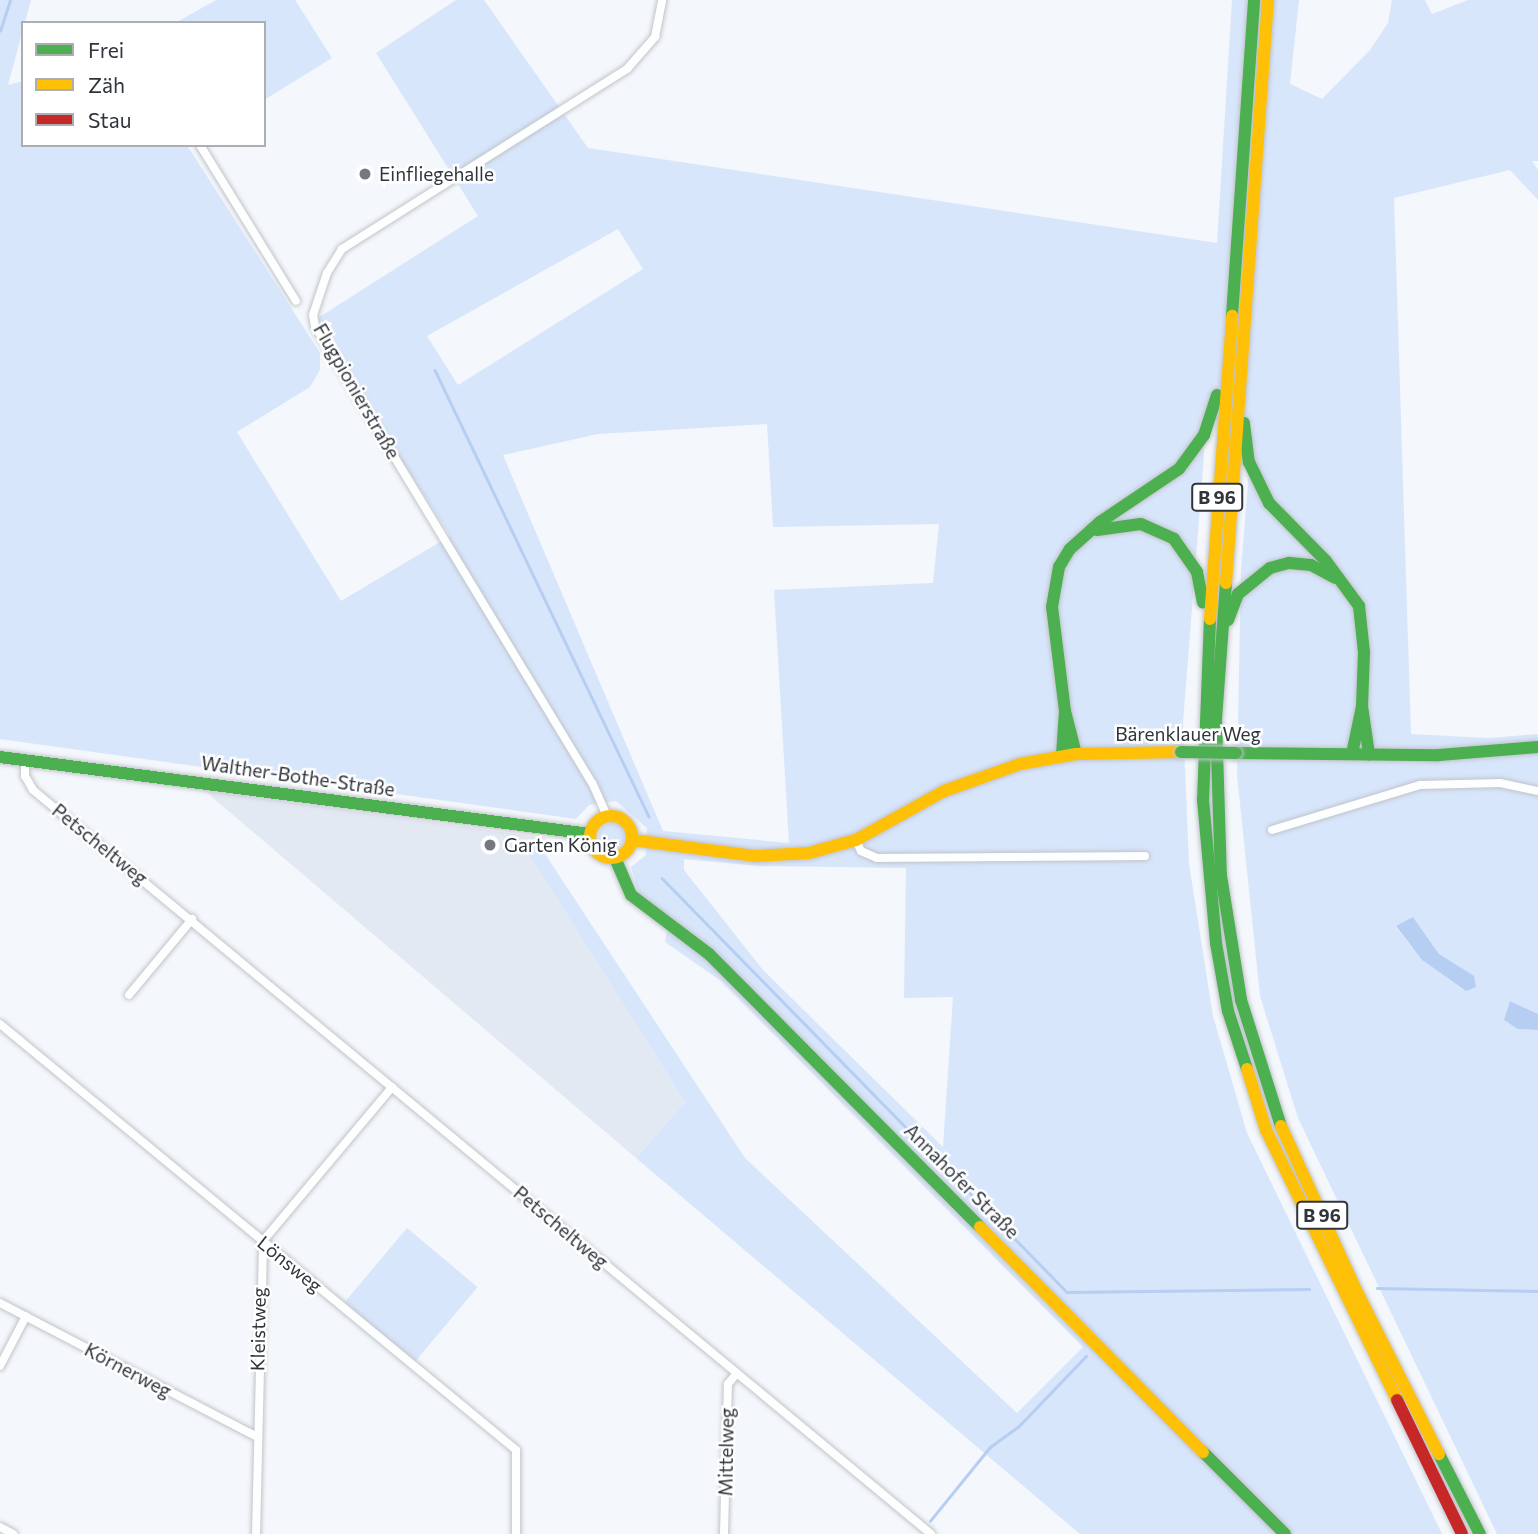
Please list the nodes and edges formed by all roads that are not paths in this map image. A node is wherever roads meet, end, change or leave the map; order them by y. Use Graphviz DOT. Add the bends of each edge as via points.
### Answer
graph roads {
  1 [pos="662,0"];
  2 [pos="1254,0"];
  3 [pos="1268,0"];
  4 [pos="201,147"];
  5 [pos="296,301"];
  6 [pos="1227,362"];
  7 [pos="1240,383"];
  8 [pos="1088,533"];
  9 [pos="1348,587"];
  10 [pos="1207,631"];
  11 [pos="1220,649"];
  12 [pos="1362,706"];
  13 [pos="1538,747"];
  14 [pos="1352,754"];
  15 [pos="1369,754"];
  16 [pos="1069,755"];
  17 [pos="0,757"];
  18 [pos="25,760"];
  19 [pos="1538,791"];
  20 [pos="607,816"];
  21 [pos="1272,830"];
  22 [pos="590,834"];
  23 [pos="632,840"];
  24 [pos="856,840"];
  25 [pos="1145,856"];
  26 [pos="615,858"];
  27 [pos="192,919"];
  28 [pos="129,995"];
  29 [pos="0,1024"];
  30 [pos="392,1087"];
  31 [pos="263,1241"];
  32 [pos="0,1303"];
  33 [pos="26,1316"];
  34 [pos="0,1366"];
  35 [pos="736,1374"];
  36 [pos="257,1437"];
  37 [pos="0,1527"];
  38 [pos="13,1534"];
  39 [pos="256,1534"];
  40 [pos="516,1534"];
  41 [pos="724,1534"];
  42 [pos="931,1534"];
  43 [pos="1285,1534"];
  44 [pos="1462,1534"];
  45 [pos="1480,1534"];
  1 -- 20 [label="street, Flugpionierstraße" via="655,37 627,69 342,249 327,273 313,315 315,326 592,783"];
  2 -- 6 [label="main road, B 96"];
  3 -- 7 [label="main road, B 96"];
  4 -- 5 [label="street"];
  6 -- 8 [label="main road" via="1211,415 1193,452 1164,483"];
  6 -- 10 [label="main road, B 96"];
  7 -- 9 [label="main road" via="1245,442 1257,482 1282,521"];
  7 -- 11 [label="main road, B 96"];
  8 -- 10 [label="main road" via="1141,524 1174,539 1197,572"];
  8 -- 16 [label="main road" via="1070,549 1053,584"];
  9 -- 11 [label="main road" via="1311,565 1289,563 1270,568 1238,594"];
  9 -- 12 [label="main road" via="1364,627"];
  10 -- 44 [label="main road, B 96" via="1204,825 1207,876 1228,1011 1266,1130"];
  11 -- 45 [label="main road, B 96" via="1216,748 1221,876 1241,1000 1279,1122 1356,1290"];
  12 -- 14 [label="main road"];
  12 -- 15 [label="main road"];
  13 -- 15 [label="main road, Bärenklauer Weg" via="1439,755"];
  14 -- 15 [label="main road, Bärenklauer Weg"];
  14 -- 16 [label="main road, Bärenklauer Weg, bridge"];
  16 -- 24 [label="main road, Bärenklauer Weg" via="982,775"];
  17 -- 18 [label="main road, Walther-Bothe-Straße"];
  18 -- 22 [label="main road, Walther-Bothe-Straße"];
  18 -- 27 [label="street, Petscheltweg" via="25,776 33,790"];
  19 -- 21 [label="street" via="1500,783 1420,785"];
  20 -- 22 [label="main road"];
  20 -- 23 [label="main road" via="626,822"];
  22 -- 26 [label="main road" via="597,853"];
  23 -- 24 [label="main road, Bärenklauer Weg" via="776,856 809,853"];
  23 -- 26 [label="main road" via="627,852"];
  24 -- 25 [label="street" via="861,851 877,858"];
  26 -- 43 [label="main road, Annahofer Straße" via="631,895 709,954"];
  27 -- 28 [label="street"];
  27 -- 30 [label="street, Petscheltweg"];
  29 -- 31 [label="street, Lönsweg"];
  30 -- 31 [label="street"];
  30 -- 35 [label="street, Petscheltweg"];
  31 -- 36 [label="street, Kleistweg"];
  31 -- 40 [label="street, Lönsweg" via="516,1450"];
  32 -- 33 [label="street, Körnerweg"];
  33 -- 34 [label="street"];
  33 -- 36 [label="street, Körnerweg"];
  35 -- 41 [label="street, Mittelweg" via="727,1384"];
  35 -- 42 [label="street, Petscheltweg"];
  36 -- 39 [label="street, Kleistweg"];
  37 -- 38 [label="street"];
}
